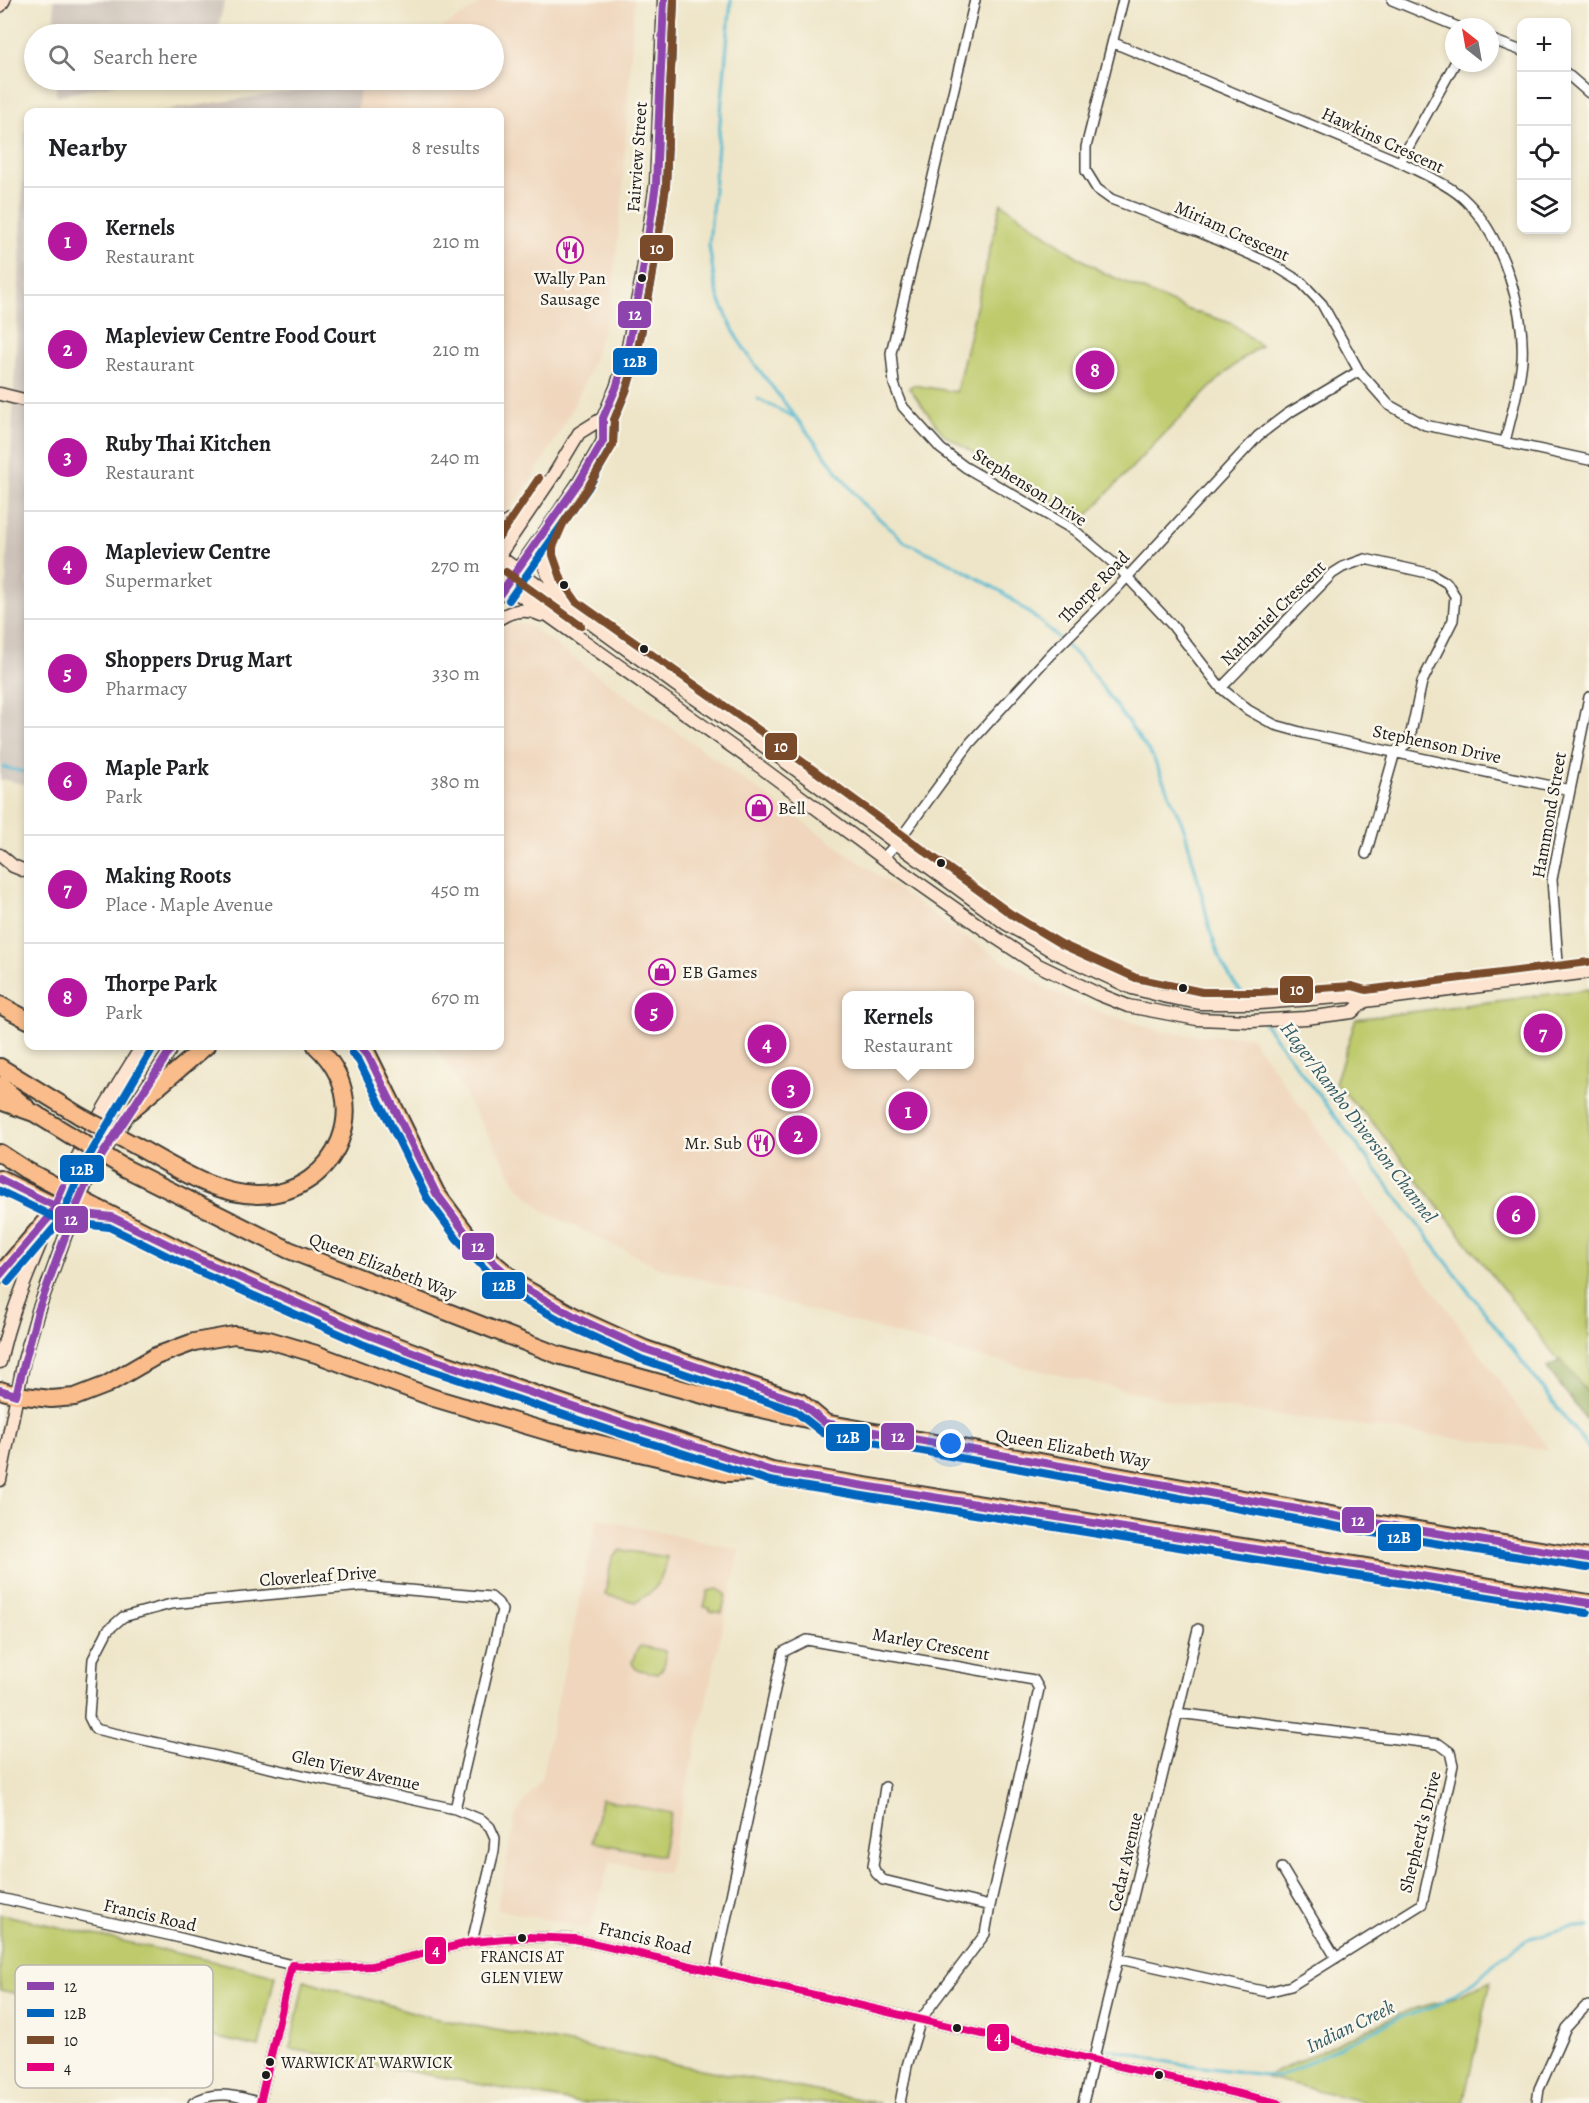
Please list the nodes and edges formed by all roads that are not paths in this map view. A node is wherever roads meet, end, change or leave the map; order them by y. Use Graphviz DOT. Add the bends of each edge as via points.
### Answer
graph roads {
  1 [pos="4,0"];
  2 [pos="664,0"];
  3 [pos="975,0"];
  4 [pos="1123,0"];
  5 [pos="1392,0"];
  6 [pos="0,6"];
  7 [pos="1445,22"];
  8 [pos="1499,42"];
  9 [pos="1114,43"];
  10 [pos="1517,49"];
  11 [pos="1450,72"];
  12 [pos="1571,77"];
  13 [pos="1589,93"];
  14 [pos="1400,162"];
  15 [pos="1359,370"];
  16 [pos="0,394"];
  17 [pos="24,400"];
  18 [pos="603,418"];
  19 [pos="1505,442"];
  20 [pos="1589,460"];
  21 [pos="533,506"];
  22 [pos="554,519"];
  23 [pos="504,524"];
  24 [pos="504,549"];
  25 [pos="504,559"];
  26 [pos="517,570"];
  27 [pos="1127,577"];
  28 [pos="504,585"];
  29 [pos="504,588"];
  30 [pos="568,608"];
  31 [pos="504,616"];
  32 [pos="558,623"];
  33 [pos="1221,688"];
  34 [pos="1589,697"];
  35 [pos="1395,752"];
  36 [pos="1570,790"];
  37 [pos="897,843"];
  38 [pos="1366,854"];
  39 [pos="0,855"];
  40 [pos="883,858"];
  41 [pos="24,870"];
  42 [pos="1589,972"];
  43 [pos="1559,976"];
  44 [pos="1365,1002"];
  45 [pos="0,1005"];
  46 [pos="24,1018"];
  47 [pos="140,1050"];
  48 [pos="169,1050"];
  49 [pos="201,1050"];
  50 [pos="320,1050"];
  51 [pos="364,1050"];
  52 [pos="0,1066"];
  53 [pos="0,1085"];
  54 [pos="0,1101"];
  55 [pos="130,1111"];
  56 [pos="34,1113"];
  57 [pos="0,1153"];
  58 [pos="7,1183"];
  59 [pos="102,1213"];
  60 [pos="51,1215"];
  61 [pos="0,1275"];
  62 [pos="0,1362"];
  63 [pos="8,1392"];
  64 [pos="825,1423"];
  65 [pos="772,1471"];
  66 [pos="0,1480"];
  67 [pos="1589,1558"];
  68 [pos="1589,1603"];
  69 [pos="1198,1629"];
  70 [pos="1178,1713"];
  71 [pos="95,1729"];
  72 [pos="885,1787"];
  73 [pos="455,1809"];
  74 [pos="1282,1868"];
  75 [pos="0,1898"];
  76 [pos="990,1906"];
  77 [pos="472,1942"];
  78 [pos="1336,1958"];
  79 [pos="1120,1959"];
  80 [pos="292,1965"];
  81 [pos="715,1971"];
  82 [pos="1589,2006"];
  83 [pos="921,2019"];
  84 [pos="1093,2061"];
  85 [pos="193,2103"];
  86 [pos="260,2103"];
  87 [pos="900,2103"];
  88 [pos="1083,2103"];
  89 [pos="1278,2103"];
  90 [pos="1537,2103"];
  1 -- 6 [label="main road"];
  2 -- 18 [label="main road, Fairview Street" via="656,184 626,357"];
  3 -- 27 [label="street, Stephenson Drive" via="891,353 894,384 903,407 941,449 1074,530"];
  4 -- 9 [label="street, Miriam Crescent"];
  5 -- 7 [label="street"];
  8 -- 10 [label="street"];
  9 -- 14 [label="street, Hawkins Crescent"];
  9 -- 15 [label="street, Miriam Crescent" via="1086,147 1086,171 1097,189 1111,199 1272,264 1301,282 1322,304"];
  11 -- 14 [label="street"];
  12 -- 13 [label="street"];
  14 -- 19 [label="street, Hawkins Crescent" via="1467,201 1488,230 1512,283 1520,314 1522,361"];
  15 -- 19 [label="street, Miriam Crescent" via="1389,405 1414,420"];
  15 -- 27 [label="street, Thorpe Road" via="1258,436"];
  16 -- 17 [label="main road"];
  18 -- 21 [label="main road" via="579,433"];
  18 -- 22 [label="main road, Fairview Street" via="603,441"];
  19 -- 20 [label="street, Miriam Crescent"];
  21 -- 23 [label="main road"];
  21 -- 24 [label="main road"];
  22 -- 26 [label="main road, Fairview Street"];
  22 -- 30 [label="main road" via="542,557 553,586"];
  25 -- 26 [label="main road"];
  26 -- 28 [label="main road, Fairview Street"];
  26 -- 30 [label="main road"];
  27 -- 33 [label="street, Stephenson Drive" via="1172,625"];
  27 -- 37 [label="street, Thorpe Road" via="970,743"];
  29 -- 32 [label="main road"];
  30 -- 37 [label="main road"];
  31 -- 32 [label="main road" via="531,610"];
  32 -- 40 [label="main road"];
  33 -- 35 [label="street, Stephenson Drive" via="1275,725"];
  33 -- 35 [label="street, Nathaniel Crescent" via="1343,567 1365,560 1432,574 1447,583 1455,596 1453,620 1422,682 1409,742"];
  34 -- 36 [label="street, Hammond Street"];
  35 -- 36 [label="street, Stephenson Drive"];
  35 -- 38 [label="street"];
  36 -- 43 [label="street, Hammond Street" via="1552,879"];
  37 -- 40 [label="street, Thorpe Road"];
  37 -- 44 [label="main road" via="1005,923 1056,953 1132,988 1201,1003 1352,996"];
  39 -- 41 [label="main road"];
  40 -- 44 [label="main road" via="1035,964 1128,1006 1197,1019 1274,1021 1352,1012"];
  42 -- 43 [label="main road"];
  43 -- 44 [label="main road"];
  45 -- 46 [label="highway"];
  47 -- 60 [label="main road" via="73,1163"];
  48 -- 55 [label="main road"];
  49 -- 55 [label="highway"];
  50 -- 52 [label="highway, bridge" via="340,1079 347,1112 343,1133 324,1166 302,1184 258,1195 235,1192 194,1177 80,1116"];
  51 -- 64 [label="highway" via="436,1193 468,1236 522,1287 581,1320 645,1348 800,1402"];
  53 -- 56 [label="highway"];
  54 -- 56 [label="highway, Queen Elizabeth Way"];
  55 -- 63 [label="main road" via="91,1172"];
  56 -- 64 [label="highway, Queen Elizabeth Way, bridge" via="125,1167 289,1250 558,1355 725,1401"];
  57 -- 59 [label="highway, bridge"];
  58 -- 59 [label="highway, bridge" via="67,1212"];
  59 -- 65 [label="highway" via="366,1334"];
  60 -- 61 [label="highway"];
  60 -- 62 [label="main road" via="20,1294"];
  63 -- 65 [label="highway" via="51,1399 75,1397 106,1385 156,1356 194,1342 234,1335 269,1340 316,1354 434,1398 549,1432 726,1473"];
  63 -- 66 [label="main road"];
  64 -- 67 [label="highway, Queen Elizabeth Way" via="1368,1522"];
  65 -- 68 [label="highway"];
  69 -- 70 [label="street, Cedar Avenue"];
  70 -- 78 [label="street, Shepherd's Drive" via="1439,1744 1450,1752 1454,1766 1422,1904"];
  70 -- 79 [label="street, Cedar Avenue"];
  71 -- 73 [label="street, Glen View Avenue"];
  71 -- 73 [label="street, Cloverleaf Drive" via="89,1717 93,1659 108,1630 123,1617 171,1604 362,1586 491,1597 502,1610"];
  72 -- 76 [label="street" via="873,1866 876,1873 883,1880"];
  73 -- 77 [label="street, Glen View Avenue" via="482,1820 495,1838"];
  74 -- 78 [label="street"];
  75 -- 80 [label="street, Francis Road"];
  76 -- 81 [label="street, Marley Crescent" via="1039,1689 1034,1680 807,1640 783,1652"];
  76 -- 83 [label="street, Marley Crescent" via="985,1934"];
  77 -- 80 [label="street, Francis Road" via="372,1966"];
  77 -- 81 [label="street, Francis Road" via="528,1937 575,1939"];
  78 -- 79 [label="street, Shepherd's Drive" via="1291,1986 1267,1992"];
  79 -- 84 [label="street, Cedar Avenue"];
  80 -- 86 [label="street"];
  81 -- 83 [label="street, Francis Road"];
  82 -- 90 [label="street" via="1566,2028 1539,2089"];
  83 -- 84 [label="street, Francis Road"];
  83 -- 87 [label="street"];
  84 -- 88 [label="street, Cedar Avenue"];
  84 -- 89 [label="street, Francis Road"];
  85 -- 86 [label="street" via="221,2095"];
}
